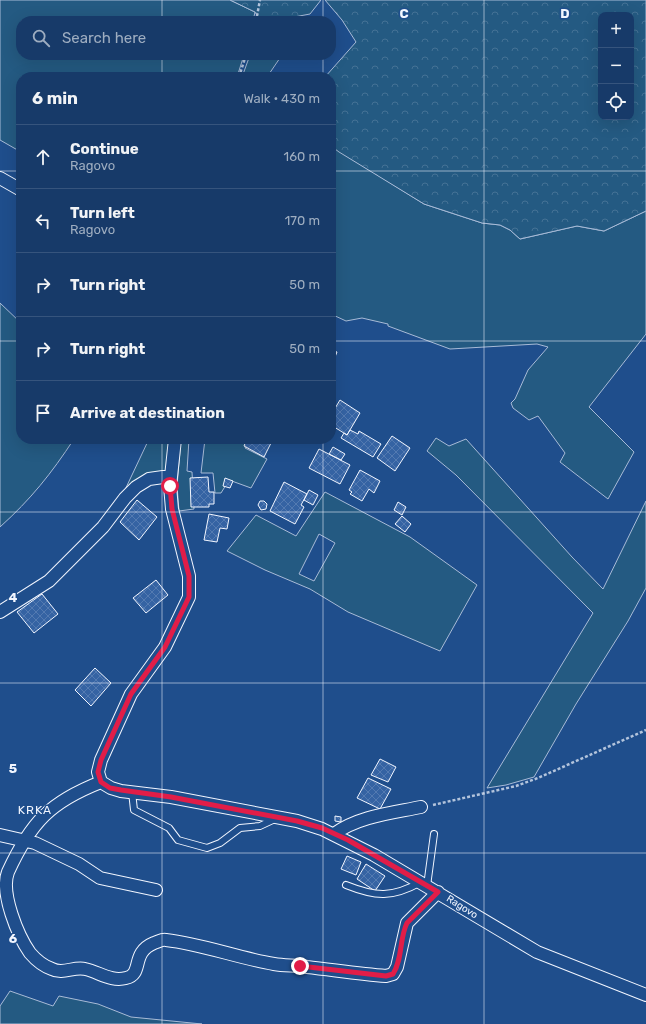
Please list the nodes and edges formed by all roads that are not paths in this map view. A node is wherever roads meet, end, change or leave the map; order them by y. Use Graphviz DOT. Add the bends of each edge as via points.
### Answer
graph roads {
  1 [pos="0,178"];
  2 [pos="16,187"];
  3 [pos="175,444"];
  4 [pos="172,477"];
  5 [pos="0,612"];
  6 [pos="101,782"];
  7 [pos="132,792"];
  8 [pos="421,807"];
  9 [pos="278,817"];
  10 [pos="0,834"];
  11 [pos="334,834"];
  12 [pos="434,834"];
  13 [pos="24,839"];
  14 [pos="346,884"];
  15 [pos="424,884"];
  16 [pos="156,890"];
  17 [pos="438,892"];
  18 [pos="646,995"];
  1 -- 2 [label="street"];
  3 -- 4 [label="street"];
  4 -- 5 [label="street" via="149,479 136,487 103,527 49,580"];
  4 -- 6 [label="street" via="172,509 189,576 189,597 165,647 131,694 101,760 98,772"];
  6 -- 7 [label="street, Ragovo" via="110,788"];
  6 -- 13 [label="street" via="57,803"];
  7 -- 9 [label="street, Ragovo"];
  7 -- 9 [label="lane" via="134,810 169,828 178,840 198,847 207,848 220,843 240,828 260,826"];
  8 -- 11 [label="street" via="364,819 343,827"];
  9 -- 11 [label="street, Ragovo"];
  10 -- 13 [label="street"];
  11 -- 15 [label="street, Ragovo"];
  12 -- 15 [label="lane"];
  13 -- 16 [label="street" via="60,854 100,878"];
  13 -- 17 [label="street" via="7,874 8,903 30,953 37,961 61,972 84,968 108,978 128,978 136,971 144,947 164,940 275,964 386,976 393,974 397,967 407,923"];
  14 -- 15 [label="lane" via="377,895 408,890"];
  15 -- 17 [label="street, Ragovo"];
  17 -- 18 [label="street, Ragovo" via="537,952"];
}
